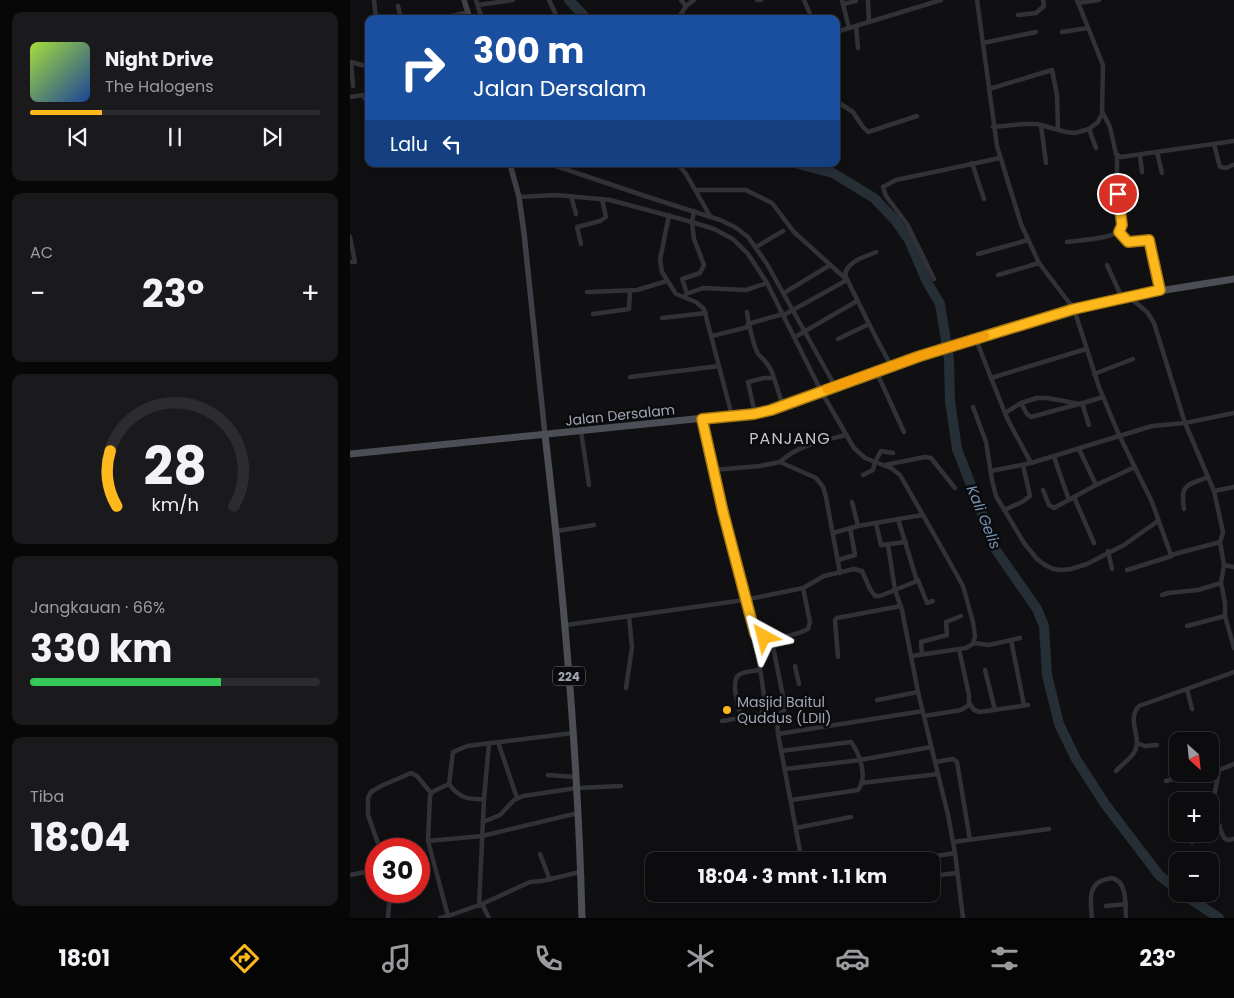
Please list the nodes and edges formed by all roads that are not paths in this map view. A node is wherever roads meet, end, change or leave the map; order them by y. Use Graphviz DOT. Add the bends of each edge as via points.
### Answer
graph roads {
  1 [pos="374,0"];
  2 [pos="464,0"];
  3 [pos="513,0"];
  4 [pos="549,0"];
  5 [pos="681,0"];
  6 [pos="694,0"];
  7 [pos="757,0"];
  8 [pos="761,0"];
  9 [pos="804,0"];
  10 [pos="941,0"];
  11 [pos="977,0"];
  12 [pos="1044,0"];
  13 [pos="1098,0"];
  14 [pos="856,1"];
  15 [pos="868,1"];
  16 [pos="1077,1"];
  17 [pos="843,2"];
  18 [pos="477,3"];
  19 [pos="398,6"];
  20 [pos="686,6"];
  21 [pos="468,12"];
  22 [pos="376,15"];
  23 [pos="400,15"];
  24 [pos="456,15"];
  25 [pos="469,15"];
  26 [pos="481,15"];
  27 [pos="556,15"];
  28 [pos="681,15"];
  29 [pos="810,15"];
  30 [pos="1018,15"];
  31 [pos="869,22"];
  32 [pos="856,26"];
  33 [pos="849,28"];
  34 [pos="1088,28"];
  35 [pos="840,31"];
  36 [pos="1036,32"];
  37 [pos="1062,32"];
  38 [pos="983,43"];
  39 [pos="858,48"];
  40 [pos="351,62"];
  41 [pos="365,66"];
  42 [pos="353,86"];
  43 [pos="989,90"];
  44 [pos="350,97"];
  45 [pos="365,99"];
  46 [pos="840,104"];
  47 [pos="1102,111"];
  48 [pos="917,116"];
  49 [pos="1041,124"];
  50 [pos="993,127"];
  51 [pos="1058,130"];
  52 [pos="1089,130"];
  53 [pos="1234,141"];
  54 [pos="1214,144"];
  55 [pos="1096,148"];
  56 [pos="1157,152"];
  57 [pos="1140,155"];
  58 [pos="1118,156"];
  59 [pos="1000,158"];
  60 [pos="972,163"];
  61 [pos="1046,163"];
  62 [pos="1233,165"];
  63 [pos="511,167"];
  64 [pos="558,167"];
  65 [pos="680,167"];
  66 [pos="1142,172"];
  67 [pos="1162,173"];
  68 [pos="695,190"];
  69 [pos="634,195"];
  70 [pos="571,196"];
  71 [pos="519,197"];
  72 [pos="602,199"];
  73 [pos="984,200"];
  74 [pos="629,204"];
  75 [pos="694,212"];
  76 [pos="576,214"];
  77 [pos="669,215"];
  78 [pos="710,216"];
  79 [pos="692,221"];
  80 [pos="782,231"];
  81 [pos="1119,232"];
  82 [pos="350,237"];
  83 [pos="1028,240"];
  84 [pos="1067,242"];
  85 [pos="581,244"];
  86 [pos="757,247"];
  87 [pos="876,252"];
  88 [pos="748,254"];
  89 [pos="978,254"];
  90 [pos="350,262"];
  91 [pos="1039,262"];
  92 [pos="830,264"];
  93 [pos="1107,265"];
  94 [pos="998,275"];
  95 [pos="934,279"];
  96 [pos="1234,279"];
  97 [pos="847,280"];
  98 [pos="667,281"];
  99 [pos="767,283"];
  100 [pos="1160,290"];
  101 [pos="630,291"];
  102 [pos="588,292"];
  103 [pos="687,293"];
  104 [pos="784,293"];
  105 [pos="680,296"];
  106 [pos="1125,297"];
  107 [pos="857,301"];
  108 [pos="1074,309"];
  109 [pos="794,311"];
  110 [pos="747,312"];
  111 [pos="706,313"];
  112 [pos="593,314"];
  113 [pos="784,315"];
  114 [pos="662,318"];
  115 [pos="869,324"];
  116 [pos="748,326"];
  117 [pos="804,332"];
  118 [pos="712,336"];
  119 [pos="796,336"];
  120 [pos="838,340"];
  121 [pos="976,340"];
  122 [pos="1086,349"];
  123 [pos="1133,359"];
  124 [pos="719,366"];
  125 [pos="891,366"];
  126 [pos="876,371"];
  127 [pos="1094,374"];
  128 [pos="630,377"];
  129 [pos="774,378"];
  130 [pos="991,378"];
  131 [pos="834,386"];
  132 [pos="822,391"];
  133 [pos="1103,397"];
  134 [pos="1021,403"];
  135 [pos="1081,404"];
  136 [pos="783,406"];
  137 [pos="973,407"];
  138 [pos="1006,413"];
  139 [pos="1234,413"];
  140 [pos="754,414"];
  141 [pos="732,416"];
  142 [pos="702,419"];
  143 [pos="1184,423"];
  144 [pos="1090,425"];
  145 [pos="581,431"];
  146 [pos="904,432"];
  147 [pos="545,435"];
  148 [pos="846,435"];
  149 [pos="1119,435"];
  150 [pos="1080,449"];
  151 [pos="893,453"];
  152 [pos="350,454"];
  153 [pos="1054,457"];
  154 [pos="780,462"];
  155 [pos="876,462"];
  156 [pos="1031,463"];
  157 [pos="884,465"];
  158 [pos="1023,465"];
  159 [pos="1135,467"];
  160 [pos="713,470"];
  161 [pos="990,471"];
  162 [pos="864,475"];
  163 [pos="1208,477"];
  164 [pos="589,485"];
  165 [pos="1096,485"];
  166 [pos="1234,487"];
  167 [pos="955,488"];
  168 [pos="1043,490"];
  169 [pos="1214,491"];
  170 [pos="1071,498"];
  171 [pos="852,502"];
  172 [pos="1184,509"];
  173 [pos="1004,510"];
  174 [pos="922,515"];
  175 [pos="898,519"];
  176 [pos="1158,521"];
  177 [pos="876,523"];
  178 [pos="594,525"];
  179 [pos="858,526"];
  180 [pos="850,528"];
  181 [pos="557,531"];
  182 [pos="833,533"];
  183 [pos="906,542"];
  184 [pos="1220,542"];
  185 [pos="1094,543"];
  186 [pos="888,545"];
  187 [pos="1108,551"];
  188 [pos="1172,556"];
  189 [pos="838,560"];
  190 [pos="1224,565"];
  191 [pos="1234,567"];
  192 [pos="1112,569"];
  193 [pos="1126,570"];
  194 [pos="840,573"];
  195 [pos="918,580"];
  196 [pos="1221,584"];
  197 [pos="803,588"];
  198 [pos="895,590"];
  199 [pos="1162,595"];
  200 [pos="744,600"];
  201 [pos="933,601"];
  202 [pos="901,606"];
  203 [pos="629,616"];
  204 [pos="961,616"];
  205 [pos="1225,616"];
  206 [pos="566,625"];
  207 [pos="1187,626"];
  208 [pos="755,634"];
  209 [pos="771,637"];
  210 [pos="1020,638"];
  211 [pos="1011,640"];
  212 [pos="974,643"];
  213 [pos="1234,648"];
  214 [pos="959,649"];
  215 [pos="922,654"];
  216 [pos="912,656"];
  217 [pos="838,658"];
  218 [pos="795,666"];
  219 [pos="760,670"];
  220 [pos="985,670"];
  221 [pos="1234,672"];
  222 [pos="799,684"];
  223 [pos="626,688"];
  224 [pos="1187,689"];
  225 [pos="918,692"];
  226 [pos="877,700"];
  227 [pos="970,704"];
  228 [pos="1192,709"];
  229 [pos="995,710"];
  230 [pos="923,711"];
  231 [pos="924,716"];
  232 [pos="740,717"];
  233 [pos="722,721"];
  234 [pos="573,733"];
  235 [pos="778,734"];
  236 [pos="498,742"];
  237 [pos="489,743"];
  238 [pos="1137,743"];
  239 [pos="1156,745"];
  240 [pos="932,747"];
  241 [pos="782,751"];
  242 [pos="860,760"];
  243 [pos="935,762"];
  244 [pos="1234,764"];
  245 [pos="785,769"];
  246 [pos="1219,770"];
  247 [pos="1116,771"];
  248 [pos="938,774"];
  249 [pos="548,775"];
  250 [pos="576,777"];
  251 [pos="1169,780"];
  252 [pos="1166,781"];
  253 [pos="861,783"];
  254 [pos="449,784"];
  255 [pos="621,786"];
  256 [pos="576,788"];
  257 [pos="431,793"];
  258 [pos="517,798"];
  259 [pos="484,799"];
  260 [pos="791,800"];
  261 [pos="578,813"];
  262 [pos="851,817"];
  263 [pos="483,822"];
  264 [pos="1220,826"];
  265 [pos="796,828"];
  266 [pos="1050,829"];
  267 [pos="482,836"];
  268 [pos="376,838"];
  269 [pos="428,838"];
  270 [pos="1234,839"];
  271 [pos="970,840"];
  272 [pos="430,841"];
  273 [pos="953,842"];
  274 [pos="430,848"];
  275 [pos="802,852"];
  276 [pos="955,853"];
  277 [pos="540,854"];
  278 [pos="940,855"];
  279 [pos="365,872"];
  280 [pos="580,872"];
  281 [pos="957,873"];
  282 [pos="350,875"];
  283 [pos="940,875"];
  284 [pos="550,880"];
  285 [pos="389,903"];
  286 [pos="1126,904"];
  287 [pos="481,905"];
  288 [pos="1106,906"];
  289 [pos="448,916"];
  290 [pos="388,918"];
  291 [pos="440,918"];
  292 [pos="488,918"];
  293 [pos="582,918"];
  294 [pos="963,918"];
  295 [pos="1092,918"];
  296 [pos="1126,918"];
  1 -- 22 [label="street"];
  2 -- 21 [label="main road"];
  3 -- 18 [label="street"];
  4 -- 27 [label="street"];
  5 -- 20 [label="street"];
  6 -- 20 [label="street"];
  7 -- 8 [label="street"];
  9 -- 29 [label="street"];
  10 -- 31 [label="street"];
  11 -- 38 [label="street"];
  12 -- 30 [label="street" via="1040,11"];
  13 -- 16 [label="street"];
  14 -- 17 [label="street"];
  15 -- 31 [label="street"];
  16 -- 34 [label="street"];
  17 -- 33 [label="street"];
  18 -- 26 [label="street"];
  19 -- 23 [label="street"];
  20 -- 28 [label="street"];
  21 -- 24 [label="street"];
  21 -- 25 [label="main road"];
  31 -- 32 [label="street"];
  32 -- 33 [label="street"];
  32 -- 39 [label="street"];
  33 -- 35 [label="street"];
  34 -- 37 [label="street"];
  34 -- 47 [label="street" via="1103,64"];
  36 -- 38 [label="street"];
  38 -- 43 [label="street"];
  40 -- 41 [label="street"];
  40 -- 42 [label="street"];
  43 -- 50 [label="street"];
  43 -- 51 [label="street" via="1052,70"];
  44 -- 45 [label="street" via="363,95"];
  46 -- 48 [label="street" via="853,112 868,132"];
  47 -- 52 [label="street" via="1098,122"];
  47 -- 58 [label="street"];
  49 -- 50 [label="street"];
  49 -- 51 [label="street"];
  49 -- 61 [label="street"];
  50 -- 59 [label="street"];
  51 -- 52 [label="street" via="1070,133"];
  52 -- 55 [label="street"];
  53 -- 54 [label="street"];
  54 -- 56 [label="street"];
  54 -- 62 [label="street" via="1220,167"];
  56 -- 57 [label="street"];
  56 -- 67 [label="street"];
  57 -- 58 [label="street"];
  57 -- 66 [label="street"];
  58 -- 81 [label="street" via="1122,225"];
  59 -- 60 [label="street"];
  59 -- 83 [label="street"];
  60 -- 73 [label="street"];
  60 -- 95 [label="street" via="896,180 882,188 907,224"];
  63 -- 71 [label="main road"];
  64 -- 69 [label="street"];
  65 -- 68 [label="street"];
  68 -- 78 [label="street"];
  68 -- 92 [label="street" via="746,190 772,203 794,232"];
  69 -- 74 [label="street"];
  69 -- 75 [label="street"];
  70 -- 71 [label="street"];
  70 -- 72 [label="street"];
  70 -- 76 [label="street"];
  71 -- 147 [label="main road"];
  72 -- 74 [label="street"];
  72 -- 85 [label="street" via="606,217 578,227"];
  74 -- 77 [label="street"];
  75 -- 78 [label="street"];
  75 -- 79 [label="street"];
  77 -- 79 [label="street"];
  77 -- 98 [label="street" via="660,260"];
  78 -- 86 [label="street" via="736,227"];
  79 -- 88 [label="street" via="733,239"];
  79 -- 103 [label="street" via="695,244 704,266 700,274 682,279"];
  80 -- 86 [label="street"];
  81 -- 84 [label="street"];
  81 -- 100 [label="street" via="1128,242 1149,240"];
  82 -- 90 [label="street" via="355,260"];
  83 -- 89 [label="street"];
  83 -- 91 [label="street"];
  86 -- 88 [label="street"];
  86 -- 104 [label="street"];
  87 -- 97 [label="street" via="850,265 845,272"];
  88 -- 99 [label="street"];
  91 -- 94 [label="street"];
  91 -- 108 [label="street"];
  92 -- 97 [label="street"];
  92 -- 104 [label="street"];
  93 -- 106 [label="street"];
  96 -- 100 [label="main road, Jalan Dersalam"];
  97 -- 107 [label="street"];
  97 -- 109 [label="street"];
  98 -- 101 [label="street"];
  98 -- 105 [label="street"];
  99 -- 103 [label="street" via="746,290 703,288"];
  99 -- 113 [label="street"];
  100 -- 106 [label="main road, Jalan Dersalam"];
  101 -- 102 [label="street"];
  101 -- 112 [label="street" via="629,309"];
  103 -- 105 [label="street"];
  104 -- 109 [label="street"];
  105 -- 111 [label="street" via="699,304"];
  106 -- 108 [label="main road, Jalan Dersalam"];
  106 -- 143 [label="street" via="1147,312 1154,323"];
  107 -- 115 [label="street"];
  107 -- 117 [label="street"];
  108 -- 121 [label="main road, Jalan Dersalam"];
  108 -- 122 [label="street"];
  109 -- 113 [label="street"];
  109 -- 117 [label="street"];
  110 -- 116 [label="street"];
  111 -- 114 [label="street"];
  111 -- 118 [label="street"];
  113 -- 116 [label="street"];
  113 -- 119 [label="street"];
  115 -- 120 [label="street"];
  115 -- 125 [label="street"];
  116 -- 118 [label="street"];
  116 -- 129 [label="street" via="758,355 766,360"];
  117 -- 119 [label="street"];
  117 -- 131 [label="street"];
  118 -- 124 [label="street"];
  119 -- 132 [label="street"];
  121 -- 125 [label="main road, Jalan Dersalam"];
  121 -- 130 [label="street"];
  122 -- 127 [label="street"];
  122 -- 130 [label="street"];
  123 -- 127 [label="street"];
  124 -- 128 [label="street"];
  124 -- 141 [label="street"];
  125 -- 126 [label="main road, Jalan Dersalam"];
  126 -- 131 [label="main road, Jalan Dersalam"];
  126 -- 146 [label="street"];
  127 -- 133 [label="street"];
  129 -- 136 [label="street"];
  129 -- 140 [label="street" via="748,382"];
  130 -- 138 [label="street"];
  131 -- 132 [label="main road, Jalan Dersalam"];
  132 -- 136 [label="main road, Jalan Dersalam"];
  132 -- 148 [label="street"];
  133 -- 135 [label="street"];
  133 -- 149 [label="street"];
  134 -- 135 [label="street" via="1047,398"];
  134 -- 135 [label="street" via="1031,417"];
  134 -- 138 [label="street"];
  135 -- 144 [label="street"];
  136 -- 140 [label="main road, Jalan Dersalam"];
  137 -- 161 [label="street" via="986,442"];
  138 -- 156 [label="street"];
  139 -- 143 [label="street"];
  140 -- 141 [label="main road, Jalan Dersalam"];
  141 -- 142 [label="main road, Jalan Dersalam"];
  142 -- 145 [label="main road, Jalan Dersalam"];
  142 -- 160 [label="street"];
  143 -- 149 [label="street" via="1163,424"];
  143 -- 163 [label="street"];
  145 -- 147 [label="main road, Jalan Dersalam"];
  145 -- 164 [label="street"];
  147 -- 152 [label="main road, Jalan Dersalam"];
  147 -- 181 [label="main road, 224"];
  148 -- 154 [label="street" via="810,444"];
  148 -- 155 [label="street" via="860,454"];
  149 -- 150 [label="street"];
  149 -- 159 [label="street"];
  150 -- 153 [label="street"];
  150 -- 165 [label="street"];
  151 -- 155 [label="street" via="881,451"];
  153 -- 156 [label="street"];
  153 -- 170 [label="street"];
  154 -- 160 [label="street"];
  154 -- 182 [label="street" via="813,475 820,482"];
  155 -- 157 [label="street"];
  155 -- 162 [label="street" via="872,472"];
  156 -- 158 [label="street"];
  157 -- 167 [label="street" via="930,457"];
  157 -- 174 [label="street" via="900,475"];
  158 -- 161 [label="street"];
  158 -- 173 [label="street" via="1029,498"];
  159 -- 165 [label="street"];
  159 -- 176 [label="street"];
  160 -- 200 [label="street"];
  161 -- 173 [label="street" via="996,496"];
  163 -- 169 [label="street"];
  163 -- 172 [label="street" via="1192,483 1183,491"];
  165 -- 170 [label="street"];
  166 -- 169 [label="street"];
  168 -- 170 [label="street" via="1053,508"];
  169 -- 184 [label="street" via="1223,532"];
  170 -- 185 [label="street"];
  171 -- 179 [label="street"];
  173 -- 187 [label="street" via="1037,560 1053,569 1071,569 1087,564"];
  174 -- 175 [label="street"];
  174 -- 212 [label="street" via="963,586 973,622"];
  175 -- 177 [label="street"];
  175 -- 183 [label="street"];
  176 -- 187 [label="street" via="1124,545"];
  176 -- 188 [label="street"];
  177 -- 179 [label="street"];
  177 -- 186 [label="street" via="881,545"];
  178 -- 181 [label="street"];
  179 -- 180 [label="street"];
  180 -- 182 [label="street"];
  180 -- 189 [label="street" via="855,555"];
  181 -- 206 [label="main road, 224"];
  182 -- 189 [label="street"];
  183 -- 186 [label="street"];
  183 -- 195 [label="street"];
  184 -- 188 [label="street"];
  184 -- 190 [label="street"];
  186 -- 198 [label="street"];
  187 -- 192 [label="street"];
  188 -- 193 [label="street"];
  189 -- 194 [label="street"];
  190 -- 191 [label="street"];
  190 -- 196 [label="street"];
  194 -- 197 [label="street" via="821,577"];
  194 -- 198 [label="street" via="861,570 875,596"];
  195 -- 198 [label="street"];
  195 -- 201 [label="street" via="927,603"];
  196 -- 199 [label="street"];
  196 -- 205 [label="street"];
  197 -- 200 [label="street"];
  197 -- 209 [label="street" via="810,622 808,628"];
  198 -- 202 [label="street"];
  200 -- 203 [label="street"];
  200 -- 208 [label="street"];
  202 -- 216 [label="street"];
  202 -- 217 [label="street" via="837,618"];
  203 -- 206 [label="street"];
  203 -- 223 [label="street" via="632,647"];
  204 -- 215 [label="street" via="946,622 948,634 921,642"];
  205 -- 207 [label="street"];
  205 -- 213 [label="street"];
  206 -- 234 [label="main road, 224"];
  208 -- 209 [label="street"];
  208 -- 219 [label="street"];
  209 -- 235 [label="street" via="786,707 777,717"];
  210 -- 211 [label="street"];
  211 -- 212 [label="street" via="986,645"];
  211 -- 229 [label="street" via="1026,705"];
  212 -- 214 [label="street"];
  214 -- 215 [label="street"];
  214 -- 227 [label="street"];
  215 -- 216 [label="street"];
  216 -- 225 [label="street"];
  218 -- 222 [label="street"];
  219 -- 232 [label="street" via="739,674 735,678"];
  219 -- 232 [label="street" via="766,709 759,714"];
  220 -- 229 [label="street"];
  221 -- 224 [label="street"];
  224 -- 228 [label="street"];
  224 -- 238 [label="street" via="1136,709 1133,719"];
  225 -- 226 [label="street"];
  225 -- 230 [label="street"];
  227 -- 229 [label="street" via="976,711"];
  227 -- 231 [label="street" via="961,710"];
  230 -- 231 [label="street"];
  230 -- 235 [label="street"];
  231 -- 240 [label="street"];
  232 -- 233 [label="street"];
  234 -- 236 [label="street"];
  234 -- 250 [label="main road, 224"];
  235 -- 241 [label="street"];
  236 -- 237 [label="street"];
  236 -- 258 [label="street"];
  237 -- 254 [label="street" via="454,751"];
  237 -- 259 [label="street"];
  238 -- 239 [label="street"];
  238 -- 247 [label="street" via="1132,756"];
  240 -- 242 [label="street"];
  240 -- 243 [label="street"];
  241 -- 242 [label="street" via="850,742"];
  241 -- 245 [label="street"];
  242 -- 245 [label="street"];
  242 -- 253 [label="street"];
  243 -- 248 [label="street"];
  243 -- 271 [label="street" via="953,759 957,762"];
  244 -- 246 [label="street"];
  245 -- 260 [label="street"];
  248 -- 253 [label="street"];
  248 -- 273 [label="street"];
  249 -- 250 [label="street"];
  250 -- 256 [label="main road, 224"];
  251 -- 252 [label="street"];
  253 -- 260 [label="street" via="856,791"];
  254 -- 257 [label="street"];
  254 -- 259 [label="street" via="460,795"];
  255 -- 256 [label="street"];
  256 -- 258 [label="street"];
  256 -- 261 [label="main road, 224"];
  257 -- 268 [label="street" via="411,773 371,792 367,810"];
  257 -- 269 [label="street"];
  258 -- 263 [label="street" via="500,815"];
  259 -- 263 [label="street"];
  260 -- 265 [label="street"];
  261 -- 267 [label="street"];
  261 -- 280 [label="main road, 224"];
  262 -- 265 [label="street"];
  263 -- 267 [label="street"];
  264 -- 270 [label="street" via="1224,838"];
  265 -- 275 [label="street"];
  266 -- 271 [label="street"];
  267 -- 272 [label="street"];
  267 -- 287 [label="street"];
  271 -- 273 [label="street"];
  273 -- 276 [label="street"];
  274 -- 289 [label="street"];
  276 -- 278 [label="street"];
  276 -- 281 [label="street"];
  277 -- 284 [label="street"];
  279 -- 282 [label="street"];
  280 -- 284 [label="street"];
  280 -- 293 [label="main road, 224"];
  281 -- 283 [label="street"];
  281 -- 294 [label="street"];
  284 -- 287 [label="street" via="530,882"];
  285 -- 290 [label="street"];
  286 -- 288 [label="street"];
  286 -- 295 [label="street" via="1124,890 1117,879 1100,881 1091,893"];
  286 -- 296 [label="street"];
  287 -- 289 [label="street"];
  287 -- 292 [label="street"];
  289 -- 291 [label="street"];
}
